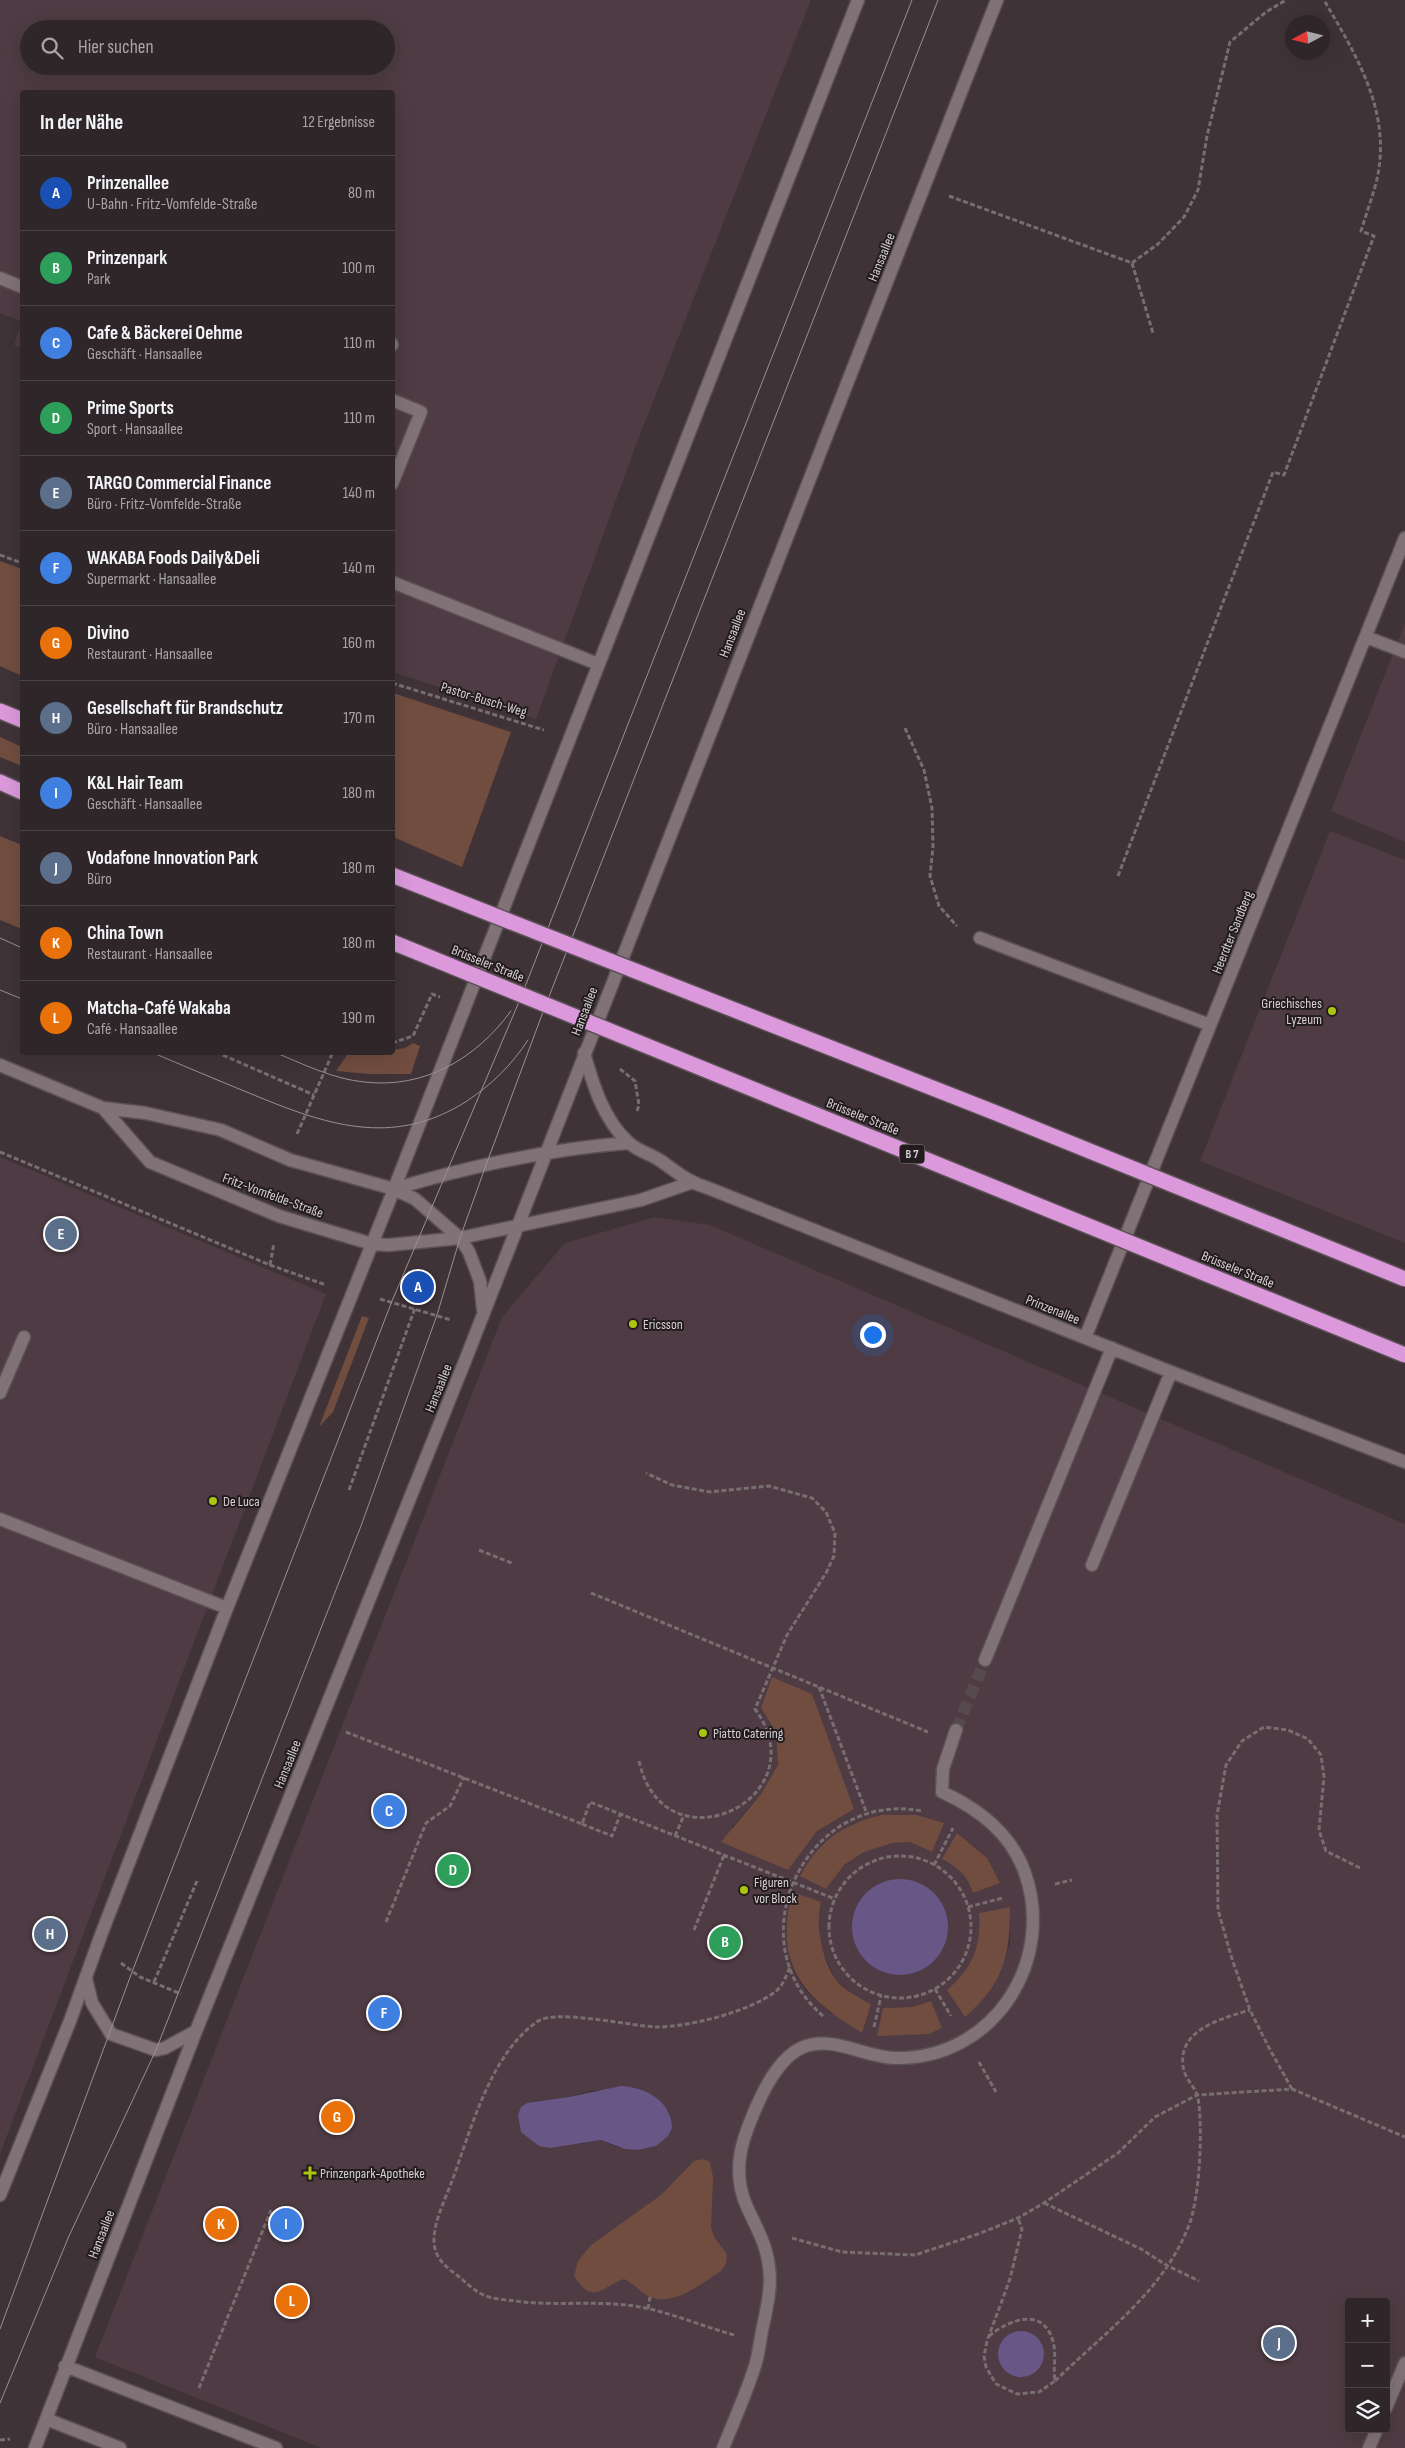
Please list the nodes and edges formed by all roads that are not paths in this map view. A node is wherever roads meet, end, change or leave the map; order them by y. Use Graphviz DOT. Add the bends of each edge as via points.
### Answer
graph roads {
  1 [pos="858,0"];
  2 [pos="997,0"];
  3 [pos="0,278"];
  4 [pos="20,286"];
  5 [pos="395,401"];
  6 [pos="395,477"];
  7 [pos="1405,538"];
  8 [pos="395,583"];
  9 [pos="1366,637"];
  10 [pos="1405,652"];
  11 [pos="598,664"];
  12 [pos="0,711"];
  13 [pos="20,719"];
  14 [pos="0,782"];
  15 [pos="20,791"];
  16 [pos="395,875"];
  17 [pos="980,938"];
  18 [pos="395,943"];
  19 [pos="1210,1025"];
  20 [pos="584,1053"];
  21 [pos="0,1065"];
  22 [pos="103,1108"];
  23 [pos="628,1143"];
  24 [pos="545,1152"];
  25 [pos="690,1183"];
  26 [pos="394,1189"];
  27 [pos="517,1225"];
  28 [pos="460,1238"];
  29 [pos="372,1244"];
  30 [pos="1405,1279"];
  31 [pos="483,1314"];
  32 [pos="24,1337"];
  33 [pos="1085,1338"];
  34 [pos="1112,1348"];
  35 [pos="1405,1355"];
  36 [pos="1171,1372"];
  37 [pos="0,1393"];
  38 [pos="1405,1462"];
  39 [pos="0,1519"];
  40 [pos="1092,1566"];
  41 [pos="228,1608"];
  42 [pos="984,1660"];
  43 [pos="956,1730"];
  44 [pos="86,1979"];
  45 [pos="196,2030"];
  46 [pos="0,2195"];
  47 [pos="1405,2363"];
  48 [pos="65,2366"];
  49 [pos="1390,2399"];
  50 [pos="46,2419"];
  51 [pos="1375,2433"];
  52 [pos="35,2448"];
  53 [pos="120,2448"];
  54 [pos="276,2448"];
  55 [pos="723,2448"];
  56 [pos="1369,2448"];
  1 -- 11 [label="street"];
  2 -- 20 [label="street, Hansaallee"];
  3 -- 4 [label="street"];
  5 -- 6 [label="street" via="421,412"];
  7 -- 9 [label="street, Heerdter Sandberg"];
  8 -- 11 [label="street"];
  9 -- 10 [label="street"];
  9 -- 19 [label="street, Heerdter Sandberg"];
  11 -- 26 [label="street"];
  12 -- 13 [label="highway"];
  14 -- 15 [label="highway"];
  16 -- 30 [label="highway, bridge"];
  17 -- 19 [label="street"];
  18 -- 35 [label="highway, Brüsseler Straße / B 7, bridge"];
  19 -- 33 [label="street, Heerdter Sandberg"];
  20 -- 23 [label="street, Prinzenallee" via="605,1112"];
  20 -- 24 [label="street, Hansaallee"];
  21 -- 22 [label="street, Fritz-Vomfelde-Straße"];
  22 -- 26 [label="street, Fritz-Vomfelde-Straße" via="145,1113 222,1130 290,1160"];
  22 -- 29 [label="street, Fritz-Vomfelde-Straße" via="150,1162 279,1216"];
  23 -- 24 [label="street"];
  23 -- 25 [label="street, Prinzenallee" via="659,1160"];
  24 -- 26 [label="street" via="448,1173"];
  24 -- 27 [label="street, Hansaallee"];
  25 -- 27 [label="street" via="641,1200"];
  25 -- 33 [label="street, Prinzenallee"];
  26 -- 28 [label="street, Fritz-Vomfelde-Straße" via="415,1199"];
  26 -- 29 [label="street"];
  27 -- 28 [label="street"];
  27 -- 31 [label="street, Hansaallee"];
  28 -- 29 [label="street, Fritz-Vomfelde-Straße"];
  28 -- 31 [label="street, Fritz-Vomfelde-Straße" via="480,1281"];
  29 -- 41 [label="street"];
  31 -- 45 [label="street, Hansaallee"];
  32 -- 37 [label="street"];
  33 -- 34 [label="street, Prinzenallee"];
  34 -- 36 [label="street, Prinzenallee"];
  34 -- 42 [label="street"];
  36 -- 38 [label="street, Prinzenallee"];
  36 -- 40 [label="street"];
  39 -- 41 [label="street"];
  41 -- 44 [label="street"];
  43 -- 55 [label="street" via="943,1769 942,1792 984,1815 1005,1836 1021,1861 1031,1891 1034,1914 1031,1953 1016,1990 995,2018 966,2040 918,2057 894,2058 821,2043 800,2049 782,2064 771,2079 739,2152 739,2179 746,2205 761,2234 770,2267 768,2302 755,2365"];
  44 -- 45 [label="street" via="92,2003 111,2034 156,2050"];
  44 -- 46 [label="street"];
  45 -- 48 [label="street, Hansaallee"];
  47 -- 49 [label="street"];
  48 -- 50 [label="street, Hansaallee"];
  48 -- 54 [label="street"];
  50 -- 52 [label="street, Hansaallee"];
  50 -- 53 [label="street"];
  51 -- 56 [label="street"];
}
